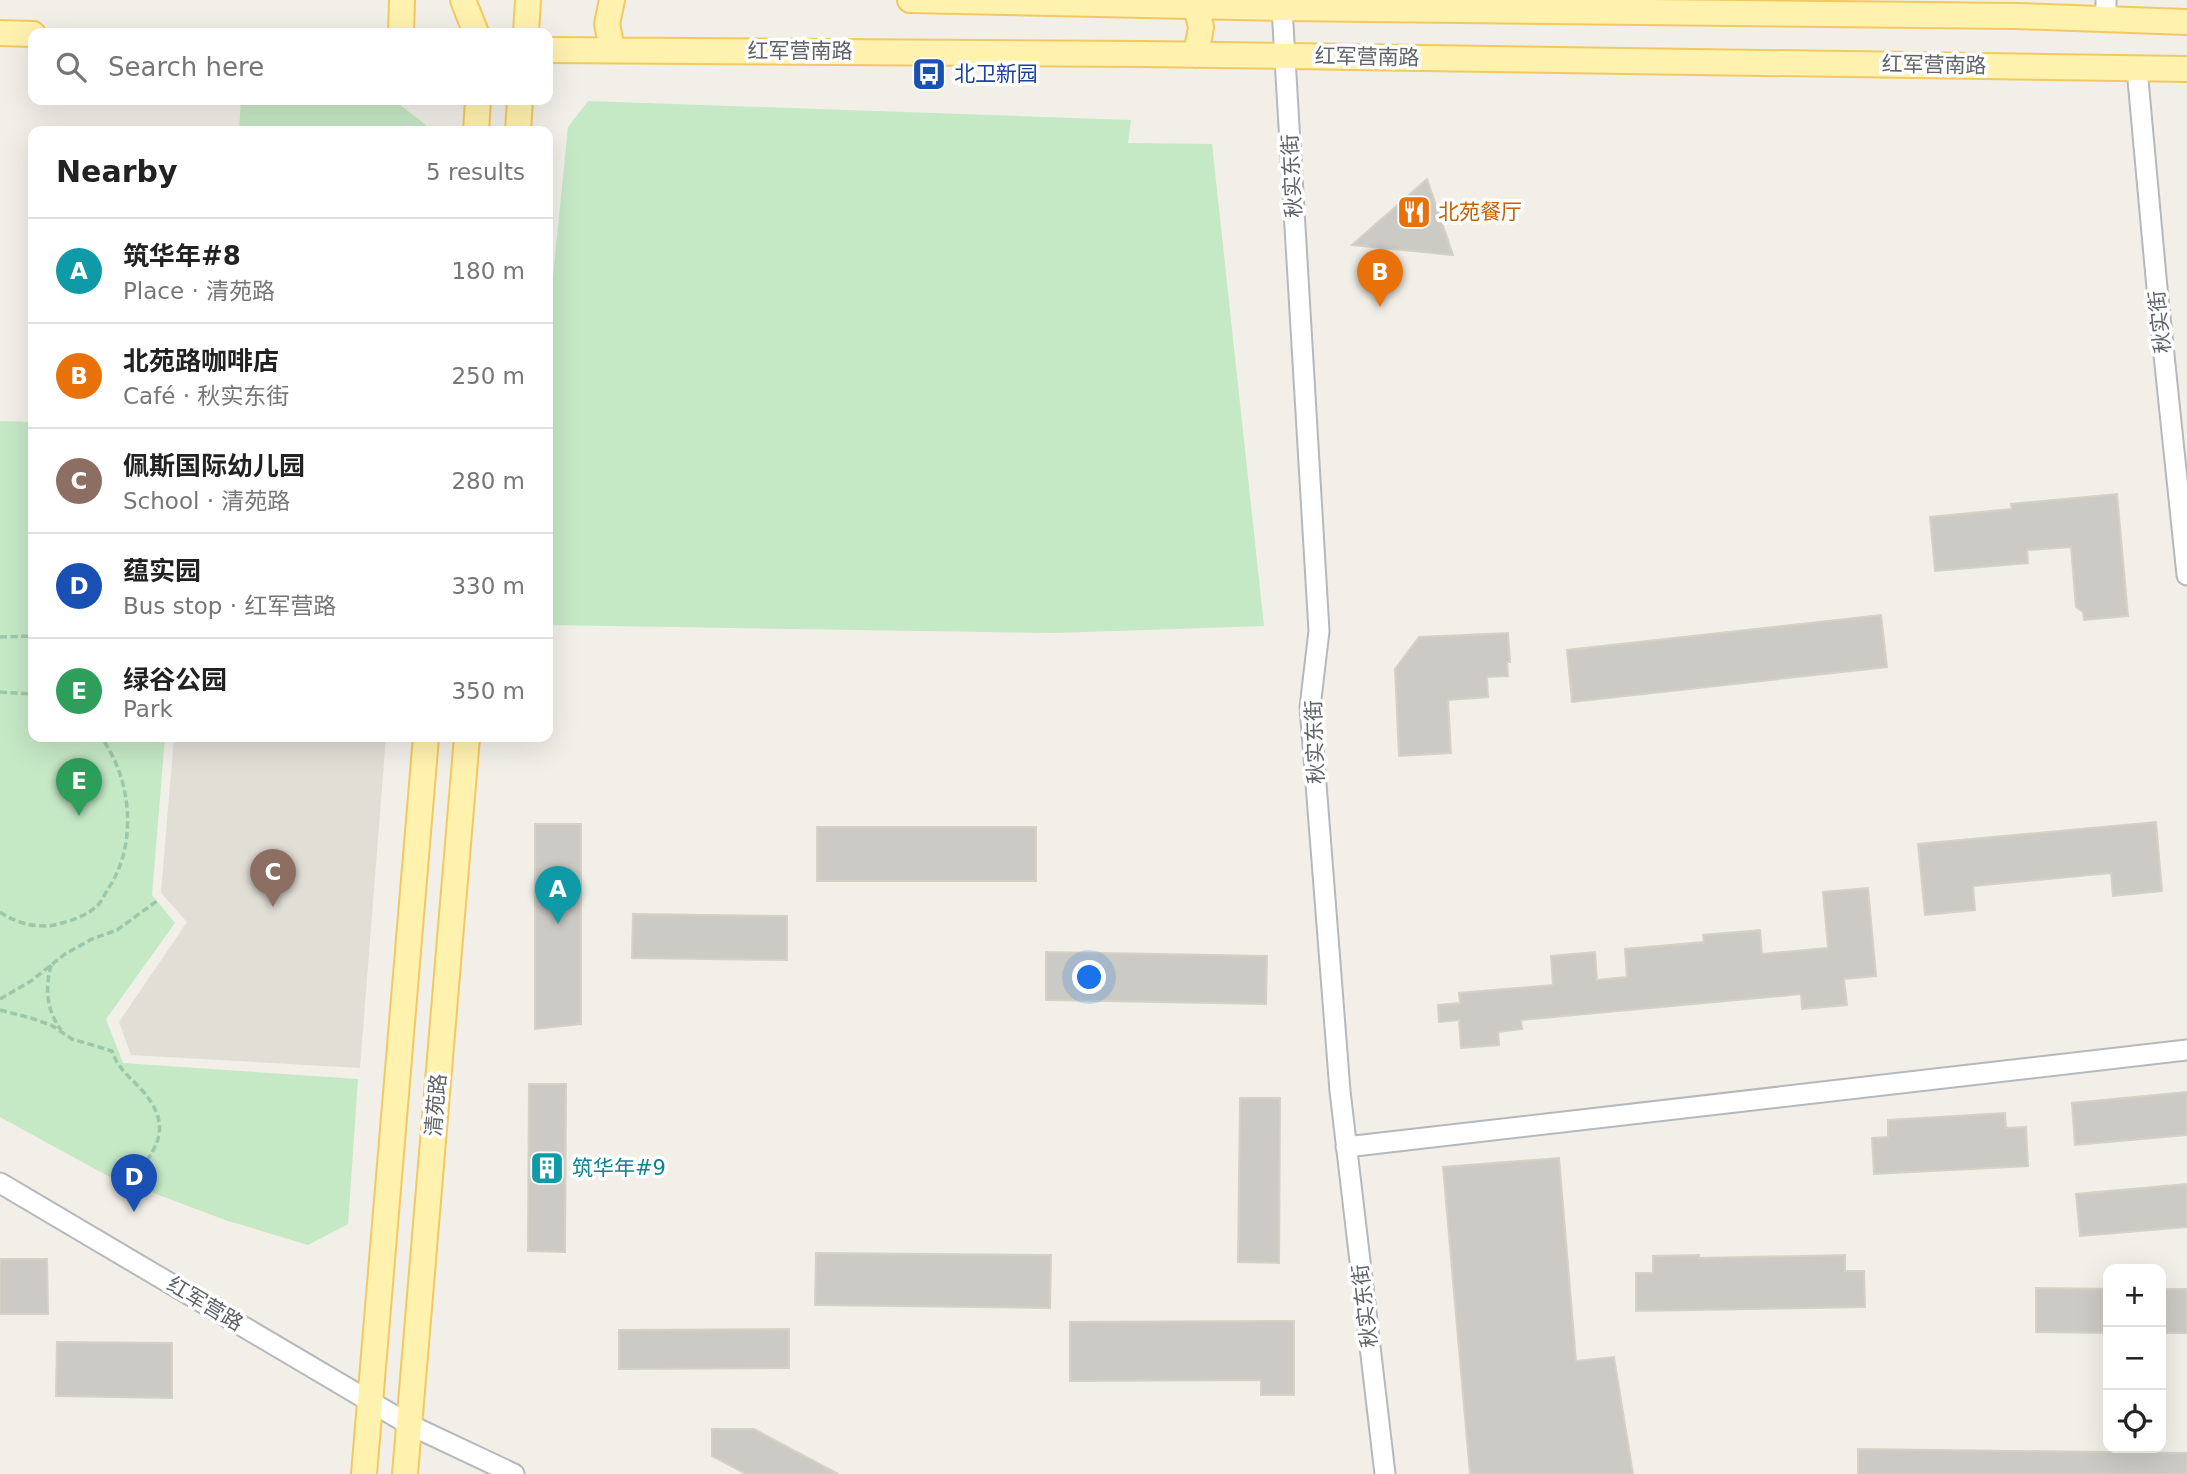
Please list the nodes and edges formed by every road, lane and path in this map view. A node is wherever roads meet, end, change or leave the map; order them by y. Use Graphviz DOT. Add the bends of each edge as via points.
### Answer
graph roads {
  1 [pos="402,0"];
  2 [pos="463,0"];
  3 [pos="528,0"];
  4 [pos="612,0"];
  5 [pos="910,0"];
  6 [pos="1196,6"];
  7 [pos="1657,6"];
  8 [pos="1282,8"];
  9 [pos="2106,10"];
  10 [pos="2187,22"];
  11 [pos="401,28"];
  12 [pos="474,28"];
  13 [pos="526,28"];
  14 [pos="0,33"];
  15 [pos="28,34"];
  16 [pos="612,49"];
  17 [pos="553,50"];
  18 [pos="1196,55"];
  19 [pos="1285,56"];
  20 [pos="2137,69"];
  21 [pos="2187,69"];
  22 [pos="478,105"];
  23 [pos="520,105"];
  24 [pos="476,126"];
  25 [pos="517,126"];
  26 [pos="2187,575"];
  27 [pos="0,636"];
  28 [pos="28,636"];
  29 [pos="0,692"];
  30 [pos="28,694"];
  31 [pos="105,742"];
  32 [pos="426,742"];
  33 [pos="467,742"];
  34 [pos="157,901"];
  35 [pos="0,912"];
  36 [pos="51,965"];
  37 [pos="0,999"];
  38 [pos="0,1010"];
  39 [pos="62,1032"];
  40 [pos="2187,1050"];
  41 [pos="1346,1147"];
  42 [pos="135,1175"];
  43 [pos="0,1183"];
  44 [pos="370,1401"];
  45 [pos="410,1425"];
  46 [pos="364,1474"];
  47 [pos="405,1474"];
  48 [pos="514,1474"];
  49 [pos="1385,1474"];
  1 -- 11 [label="main road"];
  2 -- 12 [label="main road"];
  3 -- 13 [label="main road"];
  4 -- 16 [label="main road" via="607,24"];
  5 -- 6 [label="main road"];
  6 -- 8 [label="main road"];
  6 -- 18 [label="main road" via="1201,27"];
  7 -- 8 [label="main road"];
  7 -- 9 [label="main road" via="2016,16"];
  8 -- 19 [label="street, 秋实东街"];
  9 -- 10 [label="main road"];
  14 -- 15 [label="main road"];
  16 -- 17 [label="main road, 红军营南路"];
  16 -- 18 [label="main road, 红军营南路"];
  18 -- 19 [label="main road, 红军营南路"];
  19 -- 20 [label="main road, 红军营南路"];
  19 -- 41 [label="street, 秋实东街" via="1320,631 1310,708"];
  20 -- 21 [label="main road, 红军营南路"];
  20 -- 26 [label="street, 秋实街"];
  22 -- 24 [label="main road"];
  23 -- 25 [label="main road"];
  27 -- 28 [label="path"];
  29 -- 30 [label="path"];
  31 -- 35 [label="path" via="127,802 123,857 113,881 96,907 55,925 36,926"];
  32 -- 44 [label="main road, 清苑路"];
  33 -- 45 [label="main road, 清苑路"];
  34 -- 36 [label="path" via="117,930 92,939"];
  36 -- 37 [label="path"];
  36 -- 39 [label="path" via="48,1004"];
  38 -- 39 [label="path"];
  39 -- 42 [label="path" via="112,1051 116,1063 158,1112 157,1144"];
  40 -- 41 [label="street"];
  41 -- 49 [label="street, 秋实东街"];
  43 -- 44 [label="street, 红军营路"];
  44 -- 45 [label="street, 红军营路"];
  44 -- 46 [label="main road, 清苑路"];
  45 -- 47 [label="main road, 清苑路"];
  45 -- 48 [label="street, 红军营路"];
}
